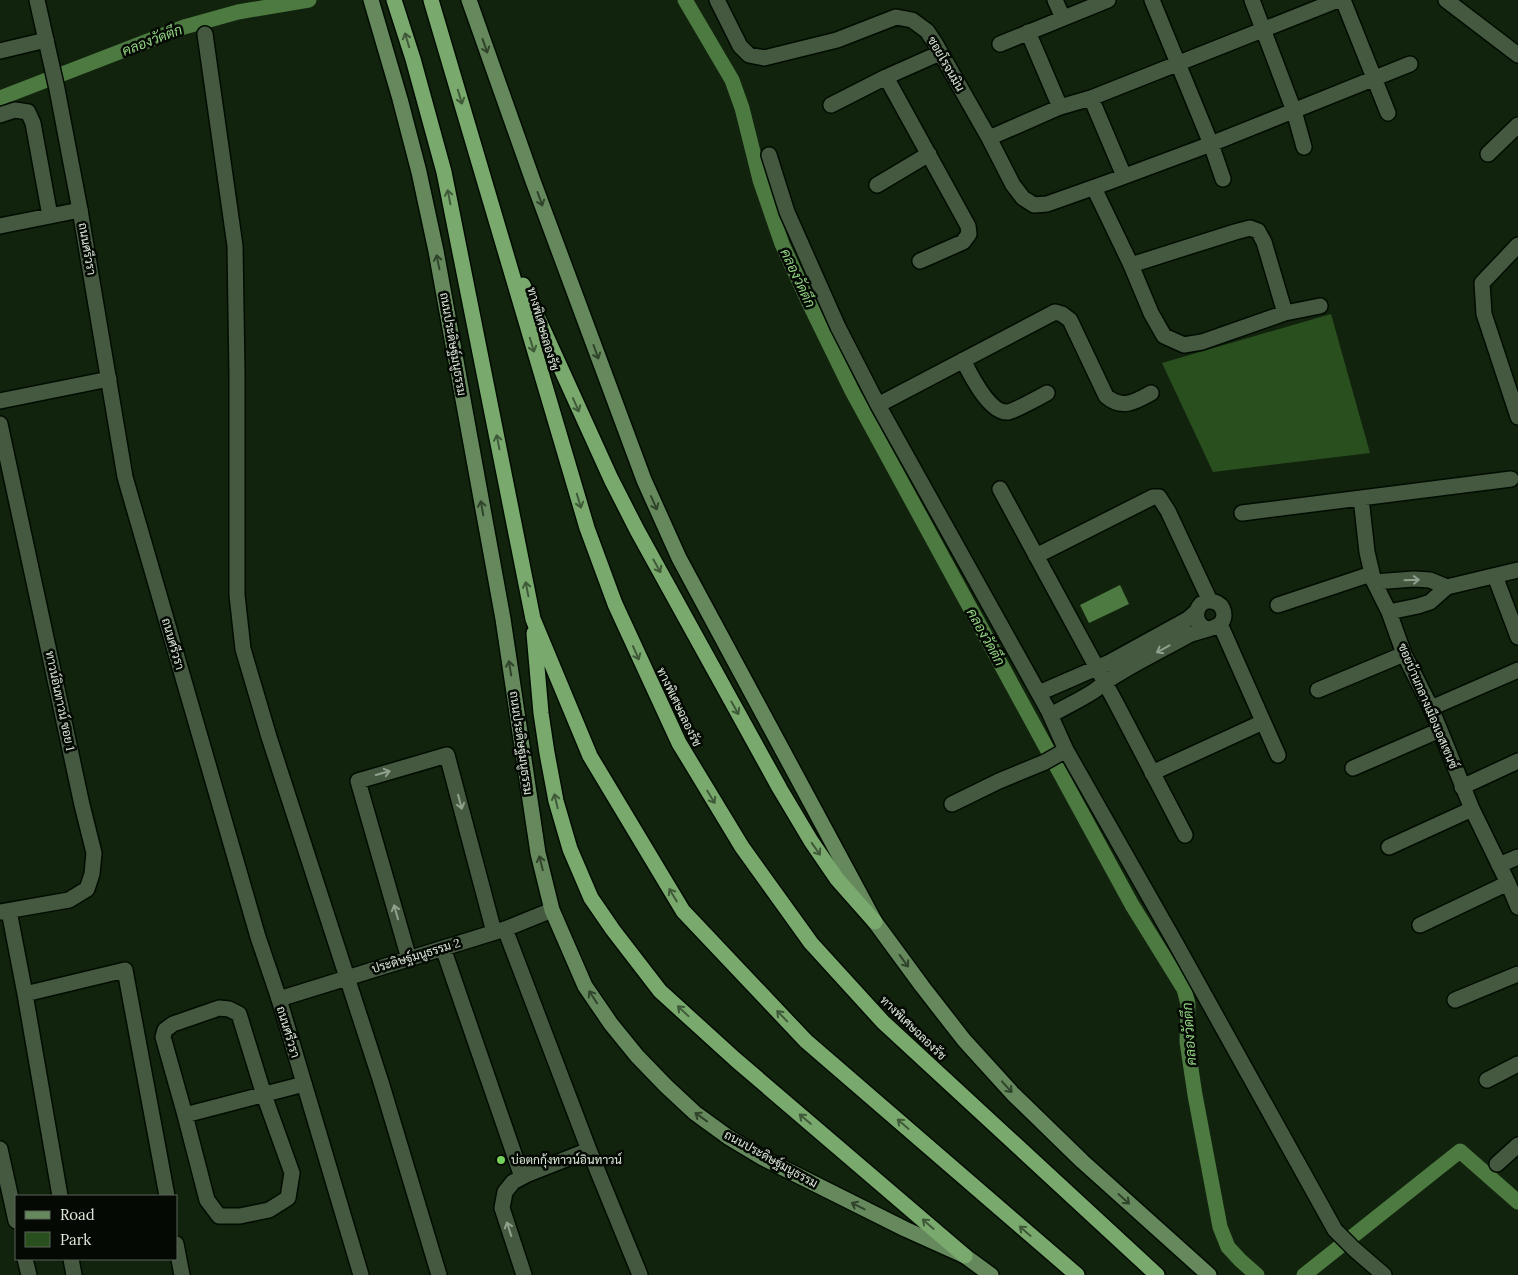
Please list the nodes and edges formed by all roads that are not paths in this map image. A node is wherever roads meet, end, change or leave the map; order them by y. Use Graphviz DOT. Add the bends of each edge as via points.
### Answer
graph roads {
  1 [pos="37,0"];
  2 [pos="370,0"];
  3 [pos="394,0"];
  4 [pos="431,0"];
  5 [pos="469,0"];
  6 [pos="717,0"];
  7 [pos="1055,0"];
  8 [pos="1108,0"];
  9 [pos="1152,0"];
  10 [pos="1252,0"];
  11 [pos="1338,0"];
  12 [pos="1343,0"];
  13 [pos="1446,0"];
  14 [pos="1063,18"];
  15 [pos="1264,29"];
  16 [pos="1028,32"];
  17 [pos="206,34"];
  18 [pos="46,40"];
  19 [pos="1000,44"];
  20 [pos="0,50"];
  21 [pos="940,53"];
  22 [pos="1518,55"];
  23 [pos="1178,63"];
  24 [pos="1410,64"];
  25 [pos="886,77"];
  26 [pos="1375,78"];
  27 [pos="1091,98"];
  28 [pos="831,105"];
  29 [pos="1060,107"];
  30 [pos="1294,111"];
  31 [pos="1388,113"];
  32 [pos="0,116"];
  33 [pos="1518,125"];
  34 [pos="989,138"];
  35 [pos="1210,144"];
  36 [pos="1304,147"];
  37 [pos="930,154"];
  38 [pos="1488,154"];
  39 [pos="769,155"];
  40 [pos="1124,176"];
  41 [pos="1223,179"];
  42 [pos="877,185"];
  43 [pos="1094,188"];
  44 [pos="80,210"];
  45 [pos="50,216"];
  46 [pos="0,226"];
  47 [pos="1518,245"];
  48 [pos="920,261"];
  49 [pos="1131,265"];
  50 [pos="523,297"];
  51 [pos="1320,306"];
  52 [pos="1285,313"];
  53 [pos="962,360"];
  54 [pos="109,379"];
  55 [pos="1047,393"];
  56 [pos="1152,393"];
  57 [pos="0,401"];
  58 [pos="878,405"];
  59 [pos="1518,417"];
  60 [pos="0,424"];
  61 [pos="1511,479"];
  62 [pos="1000,489"];
  63 [pos="1361,498"];
  64 [pos="1242,513"];
  65 [pos="1036,556"];
  66 [pos="1518,570"];
  67 [pos="1495,576"];
  68 [pos="1373,578"];
  69 [pos="1447,587"];
  70 [pos="1210,601"];
  71 [pos="1278,605"];
  72 [pos="1197,611"];
  73 [pos="1389,612"];
  74 [pos="533,619"];
  75 [pos="1214,626"];
  76 [pos="1518,637"];
  77 [pos="1404,654"];
  78 [pos="1096,668"];
  79 [pos="1518,670"];
  80 [pos="1105,683"];
  81 [pos="1318,690"];
  82 [pos="1039,693"];
  83 [pos="1431,708"];
  84 [pos="1051,715"];
  85 [pos="1263,722"];
  86 [pos="1440,730"];
  87 [pos="1278,755"];
  88 [pos="1056,756"];
  89 [pos="1518,761"];
  90 [pos="1353,768"];
  91 [pos="1152,774"];
  92 [pos="1462,787"];
  93 [pos="952,804"];
  94 [pos="1472,809"];
  95 [pos="1185,836"];
  96 [pos="1389,847"];
  97 [pos="1518,857"];
  98 [pos="1499,866"];
  99 [pos="1508,883"];
  100 [pos="1518,907"];
  101 [pos="552,910"];
  102 [pos="4,911"];
  103 [pos="875,922"];
  104 [pos="1420,925"];
  105 [pos="500,930"];
  106 [pos="443,948"];
  107 [pos="409,958"];
  108 [pos="1518,974"];
  109 [pos="347,978"];
  110 [pos="25,994"];
  111 [pos="279,999"];
  112 [pos="1455,1000"];
  113 [pos="1518,1064"];
  114 [pos="1487,1080"];
  115 [pos="304,1084"];
  116 [pos="264,1095"];
  117 [pos="186,1115"];
  118 [pos="1518,1145"];
  119 [pos="0,1149"];
  120 [pos="589,1150"];
  121 [pos="1497,1164"];
  122 [pos="522,1177"];
  123 [pos="60,1195"];
  124 [pos="167,1195"];
  125 [pos="15,1216"];
  126 [pos="178,1254"];
  127 [pos="965,1256"];
  128 [pos="25,1260"];
  129 [pos="71,1260"];
  130 [pos="29,1275"];
  131 [pos="74,1275"];
  132 [pos="182,1275"];
  133 [pos="361,1275"];
  134 [pos="438,1275"];
  135 [pos="524,1275"];
  136 [pos="640,1275"];
  137 [pos="990,1275"];
  138 [pos="1076,1275"];
  139 [pos="1157,1275"];
  140 [pos="1209,1275"];
  141 [pos="1384,1275"];
  1 -- 18 [label="street, ถนนศรีวรา"];
  101 -- 2 [label="main road, ถนนประดิษฐ์มนูธรรม, one-way" via="538,853 503,619 436,251 400,99"];
  74 -- 3 [label="highway, one-way" via="444,172"];
  4 -- 50 [label="highway, ทางพิเศษฉลองรัช, one-way" via="503,243"];
  5 -- 103 [label="main road, one-way" via="644,480 679,558"];
  6 -- 21 [label="street, ซอยโรจนมิน" via="740,46 749,55 764,58 837,40 896,17 912,20 927,31"];
  7 -- 14 [label="street"];
  8 -- 14 [label="street"];
  9 -- 23 [label="street"];
  10 -- 15 [label="street"];
  11 -- 15 [label="street"];
  12 -- 26 [label="street"];
  13 -- 22 [label="street"];
  14 -- 16 [label="street"];
  15 -- 23 [label="street"];
  15 -- 30 [label="street"];
  16 -- 19 [label="street"];
  16 -- 29 [label="street"];
  17 -- 109 [label="street" via="235,246 237,595 243,649"];
  18 -- 20 [label="street"];
  18 -- 44 [label="street, ถนนศรีวรา"];
  21 -- 25 [label="street"];
  21 -- 34 [label="street, ซอยโรจนมิน"];
  23 -- 27 [label="street"];
  23 -- 35 [label="street"];
  24 -- 26 [label="street"];
  25 -- 28 [label="street"];
  25 -- 37 [label="street"];
  26 -- 30 [label="street"];
  26 -- 31 [label="street"];
  27 -- 29 [label="street"];
  27 -- 40 [label="street"];
  29 -- 34 [label="street"];
  30 -- 35 [label="street"];
  30 -- 36 [label="street"];
  32 -- 45 [label="street" via="15,110 28,112 33,123"];
  33 -- 38 [label="street"];
  34 -- 43 [label="street, ซอยโรจนมิน" via="1013,185 1023,198 1034,205 1047,204"];
  35 -- 40 [label="street"];
  35 -- 41 [label="street"];
  37 -- 42 [label="street"];
  37 -- 48 [label="street" via="965,219 969,234 962,242"];
  39 -- 58 [label="street" via="786,212 838,327"];
  40 -- 43 [label="street"];
  43 -- 49 [label="street"];
  44 -- 45 [label="street"];
  44 -- 54 [label="street, ถนนศรีวรา"];
  45 -- 46 [label="street"];
  47 -- 59 [label="street" via="1482,283 1482,291 1484,314"];
  49 -- 52 [label="street" via="1164,336 1184,345 1202,342"];
  49 -- 52 [label="street" via="1250,228 1258,231 1264,242"];
  50 -- 103 [label="highway, one-way" via="610,479 761,754 811,841 837,878"];
  50 -- 139 [label="highway, ทางพิเศษฉลองรัช, one-way" via="587,528 615,604 679,743 742,847 810,943 882,1022"];
  51 -- 52 [label="street"];
  53 -- 55 [label="street" via="997,410 1008,412"];
  53 -- 56 [label="street" via="1055,312 1070,320 1106,396 1112,402 1135,402"];
  53 -- 58 [label="street"];
  54 -- 57 [label="street"];
  54 -- 111 [label="street, ถนนศรีวรา" via="125,477 258,937"];
  58 -- 82 [label="street"];
  60 -- 102 [label="street, ทาวน์อินทาวน์ ซอย 1" via="94,853 87,889 69,900"];
  61 -- 63 [label="street"];
  62 -- 65 [label="street"];
  63 -- 64 [label="street"];
  63 -- 68 [label="street, ซอยบ้านกลางเมืองเอสเซนซ์"];
  65 -- 70 [label="street" via="1153,497 1159,498 1168,510"];
  65 -- 78 [label="street"];
  66 -- 67 [label="street"];
  67 -- 69 [label="street"];
  67 -- 76 [label="street"];
  68 -- 69 [label="street, one-way" via="1430,580"];
  68 -- 71 [label="street"];
  68 -- 73 [label="street, ซอยบ้านกลางเมืองเอสเซนซ์"];
  69 -- 73 [label="street" via="1430,602"];
  70 -- 72 [label="street"];
  70 -- 75 [label="street" via="1222,607 1224,616"];
  72 -- 75 [label="street" via="1200,624"];
  72 -- 78 [label="street" via="1188,619"];
  73 -- 77 [label="street, ซอยบ้านกลางเมืองเอสเซนซ์"];
  127 -- 74 [label="highway, one-way" via="660,991 607,922 591,898 570,849 556,801 541,713"];
  138 -- 74 [label="highway, one-way" via="806,1041 682,911 590,756"];
  75 -- 80 [label="street, one-way" via="1194,632"];
  75 -- 85 [label="street"];
  77 -- 81 [label="street"];
  77 -- 83 [label="street, ซอยบ้านกลางเมืองเอสเซนซ์"];
  78 -- 80 [label="street"];
  78 -- 82 [label="street"];
  79 -- 83 [label="street"];
  80 -- 84 [label="street"];
  80 -- 91 [label="street"];
  82 -- 84 [label="street"];
  83 -- 86 [label="street, ซอยบ้านกลางเมืองเอสเซนซ์"];
  84 -- 88 [label="street"];
  85 -- 87 [label="street"];
  85 -- 91 [label="street"];
  86 -- 90 [label="street"];
  86 -- 92 [label="street, ซอยบ้านกลางเมืองเอสเซนซ์"];
  88 -- 93 [label="street"];
  88 -- 141 [label="street" via="1175,942 1335,1230"];
  89 -- 92 [label="street"];
  91 -- 95 [label="street"];
  92 -- 94 [label="street, ซอยบ้านกลางเมืองเอสเซนซ์"];
  94 -- 96 [label="street"];
  94 -- 98 [label="street, ซอยบ้านกลางเมืองเอสเซนซ์"];
  97 -- 98 [label="street"];
  98 -- 99 [label="street, ซอยบ้านกลางเมืองเอสเซนซ์"];
  99 -- 100 [label="street, ซอยบ้านกลางเมืองเอสเซนซ์"];
  99 -- 104 [label="street"];
  101 -- 105 [label="street, ประดิษฐ์มนูธรรม 2"];
  127 -- 101 [label="main road, ถนนประดิษฐ์มนูธรรม, one-way" via="763,1158 694,1112 636,1056 610,1024 585,986"];
  102 -- 110 [label="street"];
  103 -- 140 [label="main road, one-way" via="964,1040 1013,1094"];
  105 -- 106 [label="street, ประดิษฐ์มนูธรรม 2"];
  107 -- 105 [label="street, one-way" via="358,781 447,755"];
  105 -- 120 [label="street"];
  106 -- 107 [label="street, ประดิษฐ์มนูธรรม 2"];
  106 -- 122 [label="street"];
  107 -- 109 [label="street, ประดิษฐ์มนูธรรม 2"];
  108 -- 112 [label="street"];
  109 -- 111 [label="street, ประดิษฐ์มนูธรรม 2"];
  109 -- 134 [label="street"];
  110 -- 123 [label="street"];
  110 -- 124 [label="street" via="124,970"];
  111 -- 115 [label="street, ถนนศรีวรา"];
  113 -- 114 [label="street"];
  115 -- 116 [label="street"];
  115 -- 133 [label="street, ถนนศรีวรา"];
  116 -- 117 [label="street"];
  116 -- 117 [label="street" via="239,1014 229,1008 219,1008 173,1024 165,1030 163,1037"];
  116 -- 117 [label="street" via="292,1172 288,1198 269,1210 240,1216 219,1216 207,1200"];
  118 -- 121 [label="street"];
  119 -- 125 [label="street"];
  120 -- 122 [label="street"];
  120 -- 136 [label="street"];
  135 -- 122 [label="street, one-way" via="502,1208 505,1192"];
  126 -- 132 [label="street"];
  127 -- 137 [label="main road, ถนนประดิษฐ์มนูธรรม"];
  128 -- 130 [label="street"];
  129 -- 131 [label="street"];
}
